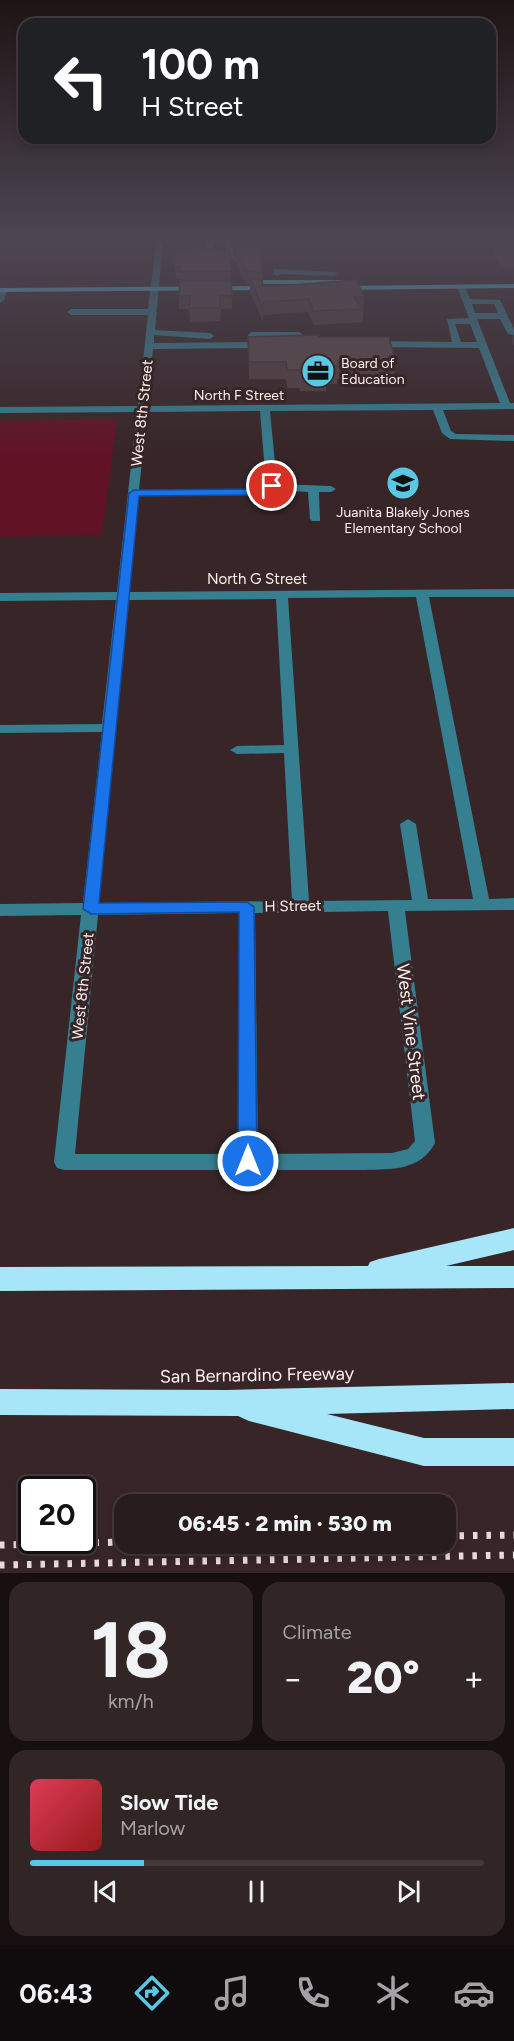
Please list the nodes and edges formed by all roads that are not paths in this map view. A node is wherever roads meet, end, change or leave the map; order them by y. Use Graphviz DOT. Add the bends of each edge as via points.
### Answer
graph roads {
  1 [pos="77,311"];
  2 [pos="143,311"];
  3 [pos="470,311"];
  4 [pos="71,312"];
  5 [pos="153,312"];
  6 [pos="508,318"];
  7 [pos="473,319"];
  8 [pos="150,332"];
  9 [pos="514,332"];
  10 [pos="363,344"];
  11 [pos="457,345"];
  12 [pos="483,345"];
  13 [pos="149,346"];
  14 [pos="510,406"];
  15 [pos="437,407"];
  16 [pos="264,408"];
  17 [pos="142,409"];
  18 [pos="0,410"];
  19 [pos="514,438"];
  20 [pos="272,486"];
  21 [pos="313,489"];
  22 [pos="331,489"];
  23 [pos="134,493"];
  24 [pos="316,519"];
  25 [pos="514,593"];
  26 [pos="422,594"];
  27 [pos="282,595"];
  28 [pos="123,596"];
  29 [pos="0,597"];
  30 [pos="110,728"];
  31 [pos="0,729"];
  32 [pos="291,749"];
  33 [pos="237,750"];
  34 [pos="408,824"];
  35 [pos="482,904"];
  36 [pos="514,904"];
  37 [pos="396,905"];
  38 [pos="421,905"];
  39 [pos="301,906"];
  40 [pos="247,907"];
  41 [pos="91,909"];
  42 [pos="0,910"];
  43 [pos="248,1161"];
  44 [pos="514,1239"];
  45 [pos="345,1277"];
  46 [pos="514,1277"];
  47 [pos="0,1279"];
  48 [pos="514,1396"];
  49 [pos="0,1402"];
  50 [pos="227,1403"];
  51 [pos="514,1452"];
  1 -- 4 [label="street"];
  2 -- 5 [label="street"];
  3 -- 7 [label="street"];
  5 -- 8 [label="street, West 8th Street"];
  6 -- 7 [label="street"];
  6 -- 9 [label="street"];
  7 -- 11 [label="street" via="450,321"];
  7 -- 12 [label="street"];
  8 -- 13 [label="street, West 8th Street"];
  8 -- 13 [label="street" via="195,336 299,335 304,344"];
  10 -- 11 [label="street"];
  11 -- 12 [label="street"];
  12 -- 14 [label="street"];
  13 -- 17 [label="street, West 8th Street"];
  14 -- 15 [label="street, North F Street"];
  15 -- 16 [label="street, North F Street" via="416,402"];
  15 -- 19 [label="street" via="447,432 454,437"];
  16 -- 17 [label="street, North F Street" via="234,403"];
  16 -- 20 [label="street"];
  17 -- 18 [label="street, North F Street"];
  17 -- 23 [label="street, West 8th Street"];
  20 -- 21 [label="street"];
  20 -- 23 [label="street" via="259,492"];
  21 -- 22 [label="street"];
  21 -- 24 [label="street"];
  23 -- 28 [label="street, West 8th Street"];
  25 -- 26 [label="street, North G Street"];
  26 -- 27 [label="street, North G Street"];
  26 -- 35 [label="street"];
  27 -- 28 [label="street, North G Street"];
  27 -- 32 [label="street"];
  28 -- 29 [label="street, North G Street"];
  28 -- 30 [label="street, West 8th Street"];
  30 -- 31 [label="street"];
  30 -- 41 [label="street, West 8th Street"];
  32 -- 33 [label="street"];
  32 -- 39 [label="street"];
  34 -- 38 [label="street"];
  35 -- 36 [label="street, H Street"];
  35 -- 38 [label="street, H Street"];
  37 -- 38 [label="street, H Street"];
  37 -- 39 [label="street, H Street"];
  37 -- 43 [label="street, West Vine Street" via="425,1143 414,1156 392,1161"];
  39 -- 40 [label="street, H Street"];
  40 -- 41 [label="street, H Street"];
  40 -- 43 [label="street"];
  41 -- 42 [label="street, H Street"];
  41 -- 43 [label="street, West 8th Street" via="64,1162"];
  44 -- 45 [label="highway"];
  45 -- 46 [label="highway"];
  45 -- 47 [label="highway"];
  48 -- 50 [label="highway, San Bernardino Freeway"];
  49 -- 50 [label="highway, San Bernardino Freeway"];
  50 -- 51 [label="highway" via="424,1452"];
}
